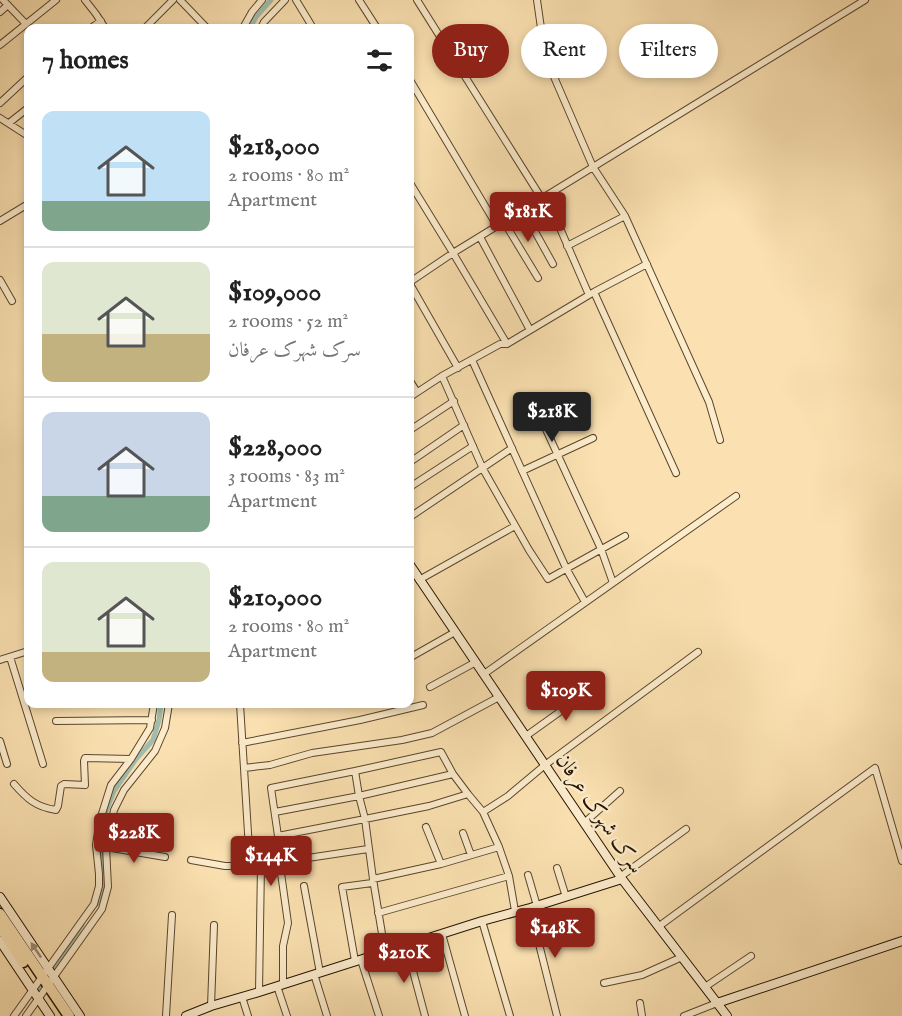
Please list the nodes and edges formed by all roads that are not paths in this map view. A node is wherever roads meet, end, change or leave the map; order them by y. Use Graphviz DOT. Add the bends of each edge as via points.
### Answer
graph roads {
  1 [pos="56,0"];
  2 [pos="85,0"];
  3 [pos="173,0"];
  4 [pos="180,0"];
  5 [pos="262,0"];
  6 [pos="285,0"];
  7 [pos="296,0"];
  8 [pos="359,0"];
  9 [pos="417,0"];
  10 [pos="537,0"];
  11 [pos="865,0"];
  12 [pos="5,3"];
  13 [pos="0,12"];
  14 [pos="101,21"];
  15 [pos="26,24"];
  16 [pos="97,24"];
  17 [pos="103,24"];
  18 [pos="149,24"];
  19 [pos="203,24"];
  20 [pos="245,24"];
  21 [pos="263,24"];
  22 [pos="311,24"];
  23 [pos="374,24"];
  24 [pos="24,26"];
  25 [pos="0,45"];
  26 [pos="24,81"];
  27 [pos="414,87"];
  28 [pos="0,103"];
  29 [pos="24,111"];
  30 [pos="0,118"];
  31 [pos="9,123"];
  32 [pos="24,132"];
  33 [pos="593,167"];
  34 [pos="414,190"];
  35 [pos="544,197"];
  36 [pos="24,206"];
  37 [pos="524,210"];
  38 [pos="625,216"];
  39 [pos="0,221"];
  40 [pos="504,222"];
  41 [pos="497,226"];
  42 [pos="480,237"];
  43 [pos="567,246"];
  44 [pos="453,253"];
  45 [pos="553,264"];
  46 [pos="647,264"];
  47 [pos="538,278"];
  48 [pos="0,280"];
  49 [pos="414,280"];
  50 [pos="414,290"];
  51 [pos="592,294"];
  52 [pos="12,301"];
  53 [pos="530,330"];
  54 [pos="507,344"];
  55 [pos="472,360"];
  56 [pos="458,368"];
  57 [pos="442,376"];
  58 [pos="414,387"];
  59 [pos="417,392"];
  60 [pos="414,394"];
  61 [pos="454,401"];
  62 [pos="538,412"];
  63 [pos="464,424"];
  64 [pos="414,427"];
  65 [pos="593,438"];
  66 [pos="720,440"];
  67 [pos="473,446"];
  68 [pos="512,448"];
  69 [pos="557,454"];
  70 [pos="414,459"];
  71 [pos="483,469"];
  72 [pos="522,471"];
  73 [pos="676,473"];
  74 [pos="414,484"];
  75 [pos="735,496"];
  76 [pos="414,514"];
  77 [pos="515,526"];
  78 [pos="625,536"];
  79 [pos="601,549"];
  80 [pos="566,568"];
  81 [pos="414,571"];
  82 [pos="419,579"];
  83 [pos="613,583"];
  84 [pos="585,603"];
  85 [pos="455,632"];
  86 [pos="24,652"];
  87 [pos="698,652"];
  88 [pos="414,655"];
  89 [pos="10,657"];
  90 [pos="0,660"];
  91 [pos="476,662"];
  92 [pos="484,674"];
  93 [pos="430,687"];
  94 [pos="593,688"];
  95 [pos="499,697"];
  96 [pos="24,702"];
  97 [pos="423,705"];
  98 [pos="414,707"];
  99 [pos="26,708"];
  100 [pos="154,708"];
  101 [pos="168,708"];
  102 [pos="240,708"];
  103 [pos="410,708"];
  104 [pos="56,721"];
  105 [pos="152,722"];
  106 [pos="165,728"];
  107 [pos="526,736"];
  108 [pos="0,741"];
  109 [pos="242,743"];
  110 [pos="131,759"];
  111 [pos="7,764"];
  112 [pos="43,764"];
  113 [pos="545,765"];
  114 [pos="244,768"];
  115 [pos="355,771"];
  116 [pos="453,774"];
  117 [pos="14,784"];
  118 [pos="620,791"];
  119 [pos="468,794"];
  120 [pos="359,796"];
  121 [pos="275,812"];
  122 [pos="483,812"];
  123 [pos="365,819"];
  124 [pos="584,823"];
  125 [pos="426,826"];
  126 [pos="686,829"];
  127 [pos="463,833"];
  128 [pos="278,836"];
  129 [pos="106,847"];
  130 [pos="499,847"];
  131 [pos="368,849"];
  132 [pos="471,855"];
  133 [pos="165,857"];
  134 [pos="191,860"];
  135 [pos="902,861"];
  136 [pos="280,864"];
  137 [pos="441,864"];
  138 [pos="250,865"];
  139 [pos="261,865"];
  140 [pos="557,868"];
  141 [pos="528,875"];
  142 [pos="509,876"];
  143 [pos="621,878"];
  144 [pos="373,879"];
  145 [pos="304,886"];
  146 [pos="0,897"];
  147 [pos="566,897"];
  148 [pos="533,907"];
  149 [pos="515,911"];
  150 [pos="378,913"];
  151 [pos="0,914"];
  152 [pos="172,915"];
  153 [pos="482,921"];
  154 [pos="214,925"];
  155 [pos="0,927"];
  156 [pos="658,927"];
  157 [pos="441,934"];
  158 [pos="0,941"];
  159 [pos="902,941"];
  160 [pos="406,945"];
  161 [pos="385,952"];
  162 [pos="751,956"];
  163 [pos="682,957"];
  164 [pos="358,961"];
  165 [pos="317,974"];
  166 [pos="43,983"];
  167 [pos="604,983"];
  168 [pos="280,985"];
  169 [pos="705,987"];
  170 [pos="259,992"];
  171 [pos="242,997"];
  172 [pos="640,1003"];
  173 [pos="717,1003"];
  174 [pos="206,1010"];
  175 [pos="14,1016"];
  176 [pos="26,1016"];
  177 [pos="50,1016"];
  178 [pos="60,1016"];
  179 [pos="69,1016"];
  180 [pos="80,1016"];
  181 [pos="166,1016"];
  182 [pos="186,1016"];
  183 [pos="248,1016"];
  184 [pos="287,1016"];
  185 [pos="327,1016"];
  186 [pos="379,1016"];
  187 [pos="425,1016"];
  188 [pos="465,1016"];
  189 [pos="510,1016"];
  190 [pos="557,1016"];
  191 [pos="642,1016"];
  192 [pos="684,1016"];
  193 [pos="727,1016"];
  1 -- 15 [label="street"];
  2 -- 14 [label="street"];
  3 -- 18 [label="street"];
  4 -- 19 [label="street"];
  5 -- 20 [label="street"];
  6 -- 21 [label="street"];
  7 -- 22 [label="street"];
  8 -- 23 [label="street"];
  9 -- 35 [label="street"];
  10 -- 33 [label="street" via="545,56"];
  11 -- 33 [label="street"];
  12 -- 13 [label="street"];
  12 -- 15 [label="street"];
  14 -- 16 [label="street"];
  14 -- 17 [label="street"];
  24 -- 25 [label="street"];
  26 -- 28 [label="street"];
  27 -- 41 [label="street"];
  29 -- 31 [label="street"];
  30 -- 31 [label="street"];
  31 -- 32 [label="street"];
  33 -- 35 [label="street"];
  33 -- 38 [label="street"];
  34 -- 44 [label="street"];
  35 -- 37 [label="street"];
  35 -- 43 [label="street"];
  36 -- 39 [label="street"];
  37 -- 40 [label="street"];
  37 -- 45 [label="street"];
  38 -- 43 [label="street"];
  38 -- 46 [label="street"];
  40 -- 41 [label="street"];
  40 -- 47 [label="street"];
  41 -- 42 [label="street"];
  42 -- 44 [label="street"];
  42 -- 53 [label="street"];
  43 -- 51 [label="street"];
  44 -- 49 [label="street"];
  44 -- 54 [label="street"];
  46 -- 51 [label="street"];
  46 -- 66 [label="street" via="710,402"];
  48 -- 52 [label="street"];
  50 -- 56 [label="street"];
  51 -- 53 [label="street"];
  51 -- 73 [label="street"];
  53 -- 54 [label="street"];
  54 -- 55 [label="street"];
  55 -- 56 [label="street"];
  55 -- 68 [label="street"];
  56 -- 57 [label="street"];
  57 -- 59 [label="street"];
  57 -- 61 [label="street"];
  58 -- 59 [label="street"];
  59 -- 60 [label="street"];
  61 -- 63 [label="street"];
  61 -- 64 [label="street"];
  62 -- 69 [label="street"];
  63 -- 67 [label="street"];
  63 -- 70 [label="street"];
  65 -- 69 [label="street"];
  67 -- 71 [label="street"];
  67 -- 74 [label="street"];
  68 -- 71 [label="street"];
  68 -- 72 [label="street"];
  69 -- 72 [label="street"];
  69 -- 79 [label="street"];
  71 -- 76 [label="street"];
  71 -- 77 [label="street"];
  72 -- 80 [label="street"];
  75 -- 83 [label="street"];
  77 -- 80 [label="street" via="548,579"];
  77 -- 82 [label="street"];
  78 -- 79 [label="street"];
  79 -- 80 [label="street"];
  79 -- 83 [label="street"];
  80 -- 84 [label="street"];
  81 -- 82 [label="street, سرک شهرک عرفان"];
  82 -- 85 [label="street, سرک شهرک عرفان"];
  83 -- 84 [label="street"];
  84 -- 92 [label="street"];
  85 -- 88 [label="street"];
  85 -- 91 [label="street, سرک شهرک عرفان"];
  86 -- 89 [label="street"];
  87 -- 113 [label="street"];
  89 -- 90 [label="street"];
  89 -- 96 [label="street"];
  91 -- 92 [label="street, سرک شهرک عرفان"];
  91 -- 93 [label="street"];
  92 -- 95 [label="street, سرک شهرک عرفان"];
  94 -- 107 [label="street"];
  95 -- 107 [label="street, سرک شهرک عرفان"];
  95 -- 114 [label="street" via="432,733"];
  97 -- 98 [label="street"];
  99 -- 112 [label="street"];
  100 -- 105 [label="street"];
  101 -- 106 [label="street"];
  102 -- 109 [label="street"];
  103 -- 109 [label="street"];
  104 -- 105 [label="street"];
  105 -- 106 [label="street"];
  105 -- 110 [label="street"];
  106 -- 129 [label="street" via="155,751 124,790 114,810"];
  107 -- 113 [label="street, سرک شهرک عرفان"];
  108 -- 111 [label="street"];
  109 -- 114 [label="street"];
  110 -- 117 [label="street" via="85,758 85,785 61,786 56,810 32,802"];
  110 -- 166 [label="street" via="111,785 100,820 96,845 99,886 94,904"];
  113 -- 122 [label="street"];
  113 -- 124 [label="street, سرک شهرک عرفان"];
  114 -- 138 [label="street"];
  115 -- 116 [label="street" via="441,752"];
  115 -- 120 [label="street"];
  115 -- 121 [label="street" via="271,788"];
  116 -- 119 [label="street"];
  116 -- 120 [label="street"];
  118 -- 124 [label="street"];
  119 -- 122 [label="street"];
  119 -- 123 [label="street"];
  120 -- 121 [label="street"];
  120 -- 123 [label="street"];
  121 -- 128 [label="street"];
  122 -- 130 [label="street"];
  123 -- 128 [label="street"];
  123 -- 131 [label="street"];
  124 -- 143 [label="street, سرک شهرک عرفان"];
  125 -- 137 [label="street"];
  126 -- 143 [label="street"];
  127 -- 132 [label="street"];
  128 -- 136 [label="street"];
  129 -- 133 [label="street"];
  129 -- 166 [label="street" via="108,887 102,909"];
  130 -- 132 [label="street"];
  130 -- 142 [label="street"];
  131 -- 136 [label="street"];
  131 -- 144 [label="street"];
  132 -- 137 [label="street"];
  134 -- 138 [label="street" via="225,866"];
  135 -- 156 [label="street" via="874,768"];
  136 -- 139 [label="street"];
  136 -- 168 [label="street" via="288,923"];
  137 -- 144 [label="street"];
  138 -- 139 [label="street"];
  139 -- 170 [label="street"];
  140 -- 147 [label="street"];
  141 -- 148 [label="street"];
  142 -- 149 [label="street"];
  142 -- 150 [label="street"];
  143 -- 147 [label="street"];
  143 -- 156 [label="street, سرک شهرک عرفان"];
  144 -- 150 [label="street"];
  144 -- 164 [label="street" via="372,883 342,887"];
  145 -- 165 [label="street"];
  166 -- 146 [label="street, one-way"];
  147 -- 148 [label="street"];
  148 -- 149 [label="street"];
  148 -- 190 [label="street"];
  149 -- 153 [label="street"];
  150 -- 161 [label="street"];
  151 -- 166 [label="highway"];
  152 -- 181 [label="street"];
  153 -- 157 [label="street"];
  153 -- 189 [label="street"];
  154 -- 174 [label="street"];
  155 -- 166 [label="highway"];
  156 -- 163 [label="street, سرک شهرک عرفان"];
  157 -- 160 [label="street"];
  157 -- 188 [label="street"];
  158 -- 166 [label="street"];
  159 -- 173 [label="street"];
  160 -- 161 [label="street"];
  160 -- 187 [label="street"];
  161 -- 164 [label="street"];
  162 -- 169 [label="street"];
  163 -- 167 [label="street" via="642,975"];
  163 -- 169 [label="street, سرک شهرک عرفان"];
  164 -- 165 [label="street"];
  164 -- 186 [label="street"];
  165 -- 168 [label="street"];
  165 -- 185 [label="street"];
  166 -- 175 [label="street"];
  166 -- 176 [label="street"];
  166 -- 177 [label="street"];
  166 -- 178 [label="highway"];
  166 -- 179 [label="highway"];
  166 -- 180 [label="street"];
  168 -- 170 [label="street"];
  168 -- 184 [label="street"];
  169 -- 173 [label="street, سرک شهرک عرفان"];
  170 -- 171 [label="street"];
  171 -- 174 [label="street"];
  171 -- 183 [label="street"];
  172 -- 191 [label="street"];
  173 -- 192 [label="street"];
  173 -- 193 [label="street, سرک شهرک عرفان"];
  174 -- 182 [label="street"];
}
